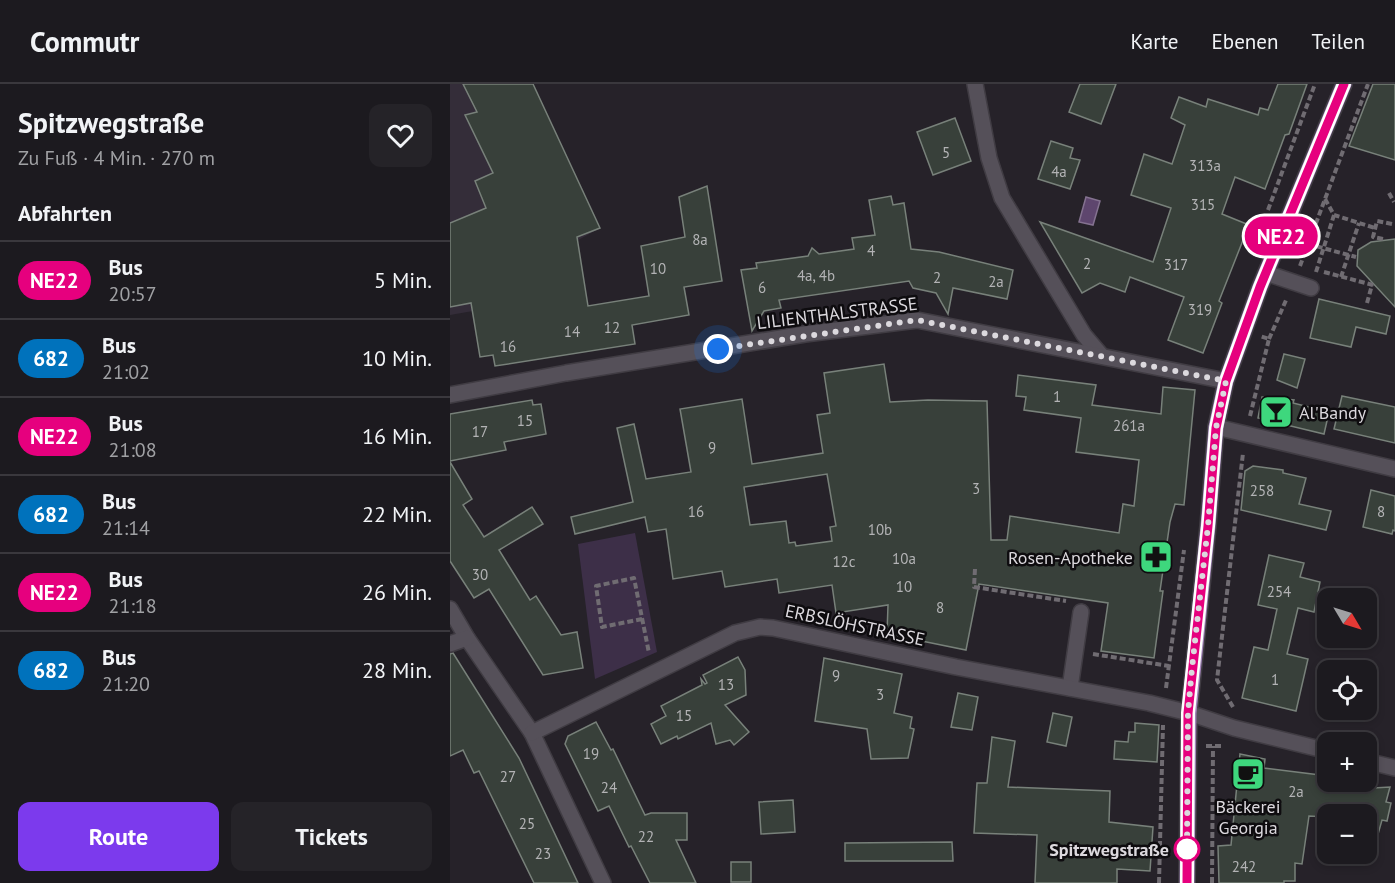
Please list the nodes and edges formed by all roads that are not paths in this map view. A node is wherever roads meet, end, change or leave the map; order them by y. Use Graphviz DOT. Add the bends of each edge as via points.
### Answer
graph roads {
  1 [pos="975,84"];
  2 [pos="1344,84"];
  3 [pos="1266,273"];
  4 [pos="1311,288"];
  5 [pos="1101,355"];
  6 [pos="1226,381"];
  7 [pos="450,395"];
  8 [pos="1216,428"];
  9 [pos="1395,469"];
  10 [pos="450,609"];
  11 [pos="1082,612"];
  12 [pos="467,638"];
  13 [pos="450,644"];
  14 [pos="1070,688"];
  15 [pos="1188,713"];
  16 [pos="532,733"];
  17 [pos="1317,748"];
  18 [pos="1377,763"];
  19 [pos="1395,768"];
  20 [pos="603,883"];
  21 [pos="1187,883"];
  1 -- 5 [label="street" via="988,158 1002,198 1084,335"];
  2 -- 3 [label="main road"];
  3 -- 4 [label="street"];
  3 -- 6 [label="main road"];
  5 -- 6 [label="street, LILIENTHALSTRASSE"];
  5 -- 7 [label="street, LILIENTHALSTRASSE" via="917,320 782,338"];
  6 -- 8 [label="main road"];
  8 -- 9 [label="street"];
  8 -- 15 [label="main road"];
  10 -- 12 [label="street"];
  11 -- 14 [label="street"];
  12 -- 13 [label="street"];
  12 -- 16 [label="street"];
  14 -- 15 [label="street, ERBSLÖHSTRASSE"];
  14 -- 16 [label="street, ERBSLÖHSTRASSE" via="760,627 735,633"];
  15 -- 17 [label="street"];
  15 -- 21 [label="main road"];
  16 -- 20 [label="street"];
  18 -- 19 [label="street"];
}
